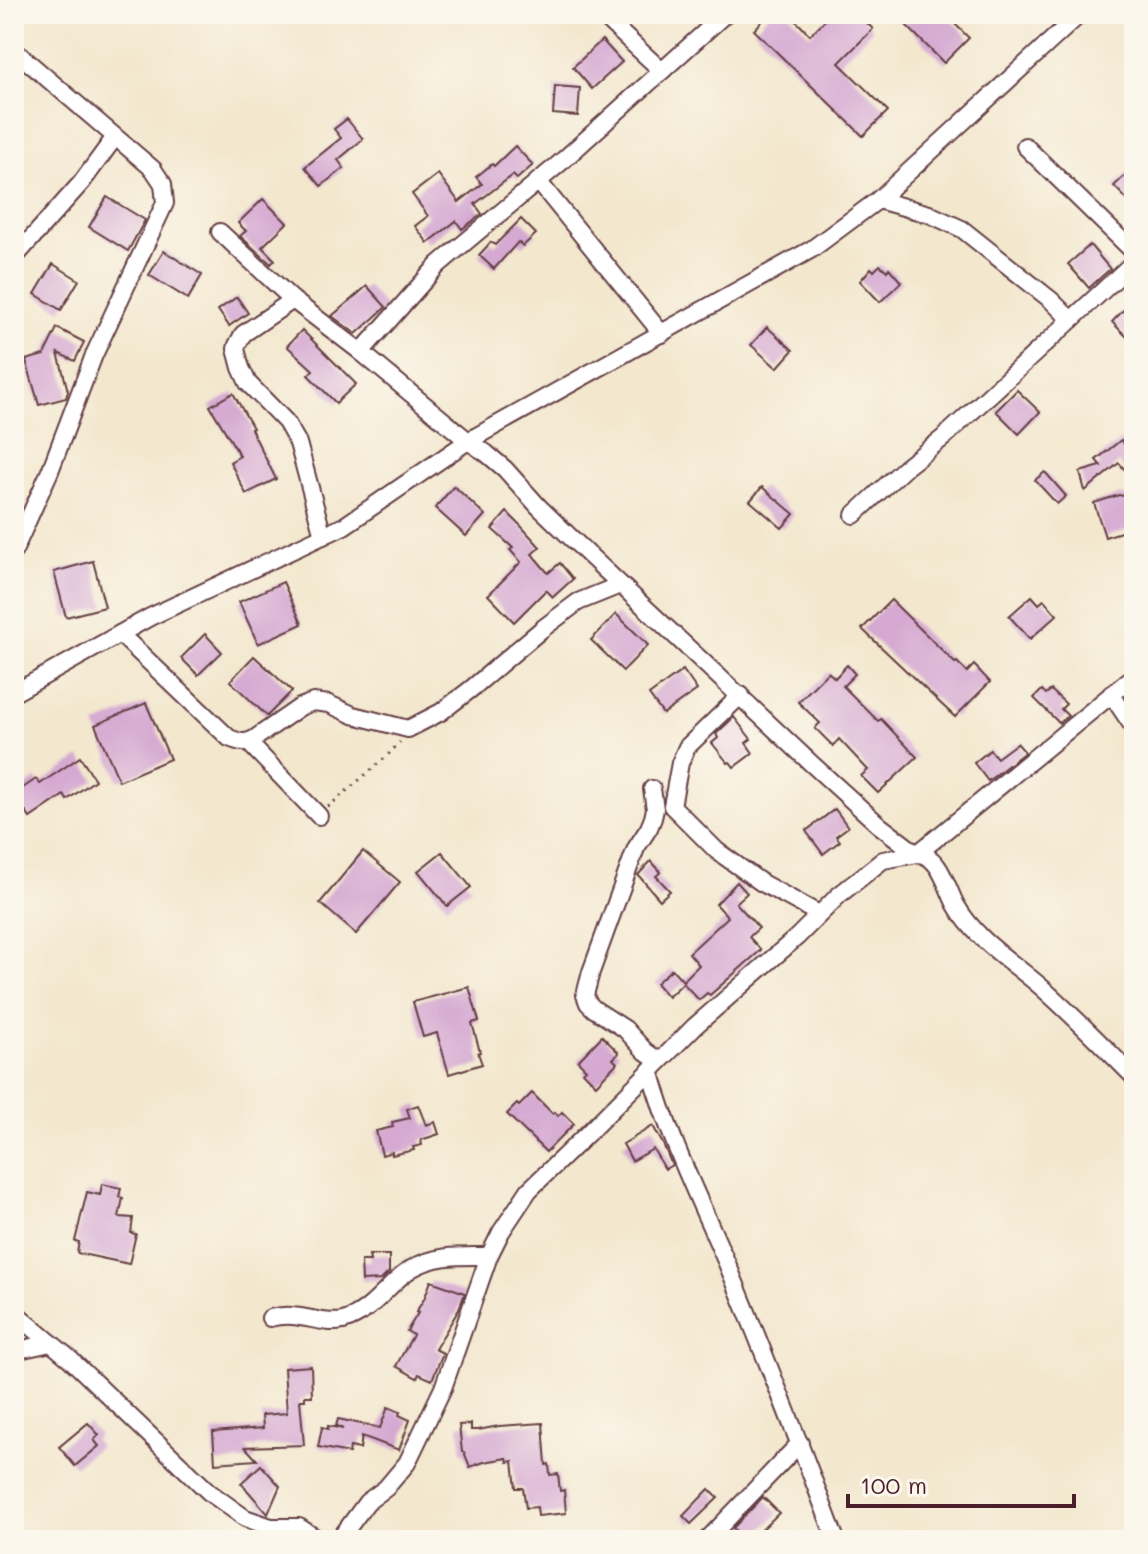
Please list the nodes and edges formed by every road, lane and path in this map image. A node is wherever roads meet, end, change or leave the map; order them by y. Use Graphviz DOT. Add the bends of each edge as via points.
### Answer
graph roads {
  1 [pos="601,14"];
  2 [pos="725,14"];
  3 [pos="1080,14"];
  4 [pos="14,50"];
  5 [pos="662,71"];
  6 [pos="115,137"];
  7 [pos="1025,146"];
  8 [pos="538,181"];
  9 [pos="878,200"];
  10 [pos="220,232"];
  11 [pos="1134,252"];
  12 [pos="14,258"];
  13 [pos="1134,262"];
  14 [pos="293,300"];
  15 [pos="1071,320"];
  16 [pos="662,334"];
  17 [pos="361,352"];
  18 [pos="468,441"];
  19 [pos="854,515"];
  20 [pos="323,536"];
  21 [pos="14,551"];
  22 [pos="620,585"];
  23 [pos="120,634"];
  24 [pos="1134,676"];
  25 [pos="14,693"];
  26 [pos="1111,694"];
  27 [pos="741,695"];
  28 [pos="1134,728"];
  29 [pos="408,729"];
  30 [pos="248,742"];
  31 [pos="652,789"];
  32 [pos="319,816"];
  33 [pos="917,854"];
  34 [pos="819,914"];
  35 [pos="654,1066"];
  36 [pos="1134,1077"];
  37 [pos="489,1256"];
  38 [pos="14,1312"];
  39 [pos="270,1318"];
  40 [pos="51,1343"];
  41 [pos="14,1351"];
  42 [pos="800,1443"];
  43 [pos="319,1540"];
  44 [pos="339,1540"];
  45 [pos="707,1540"];
  46 [pos="836,1540"];
  1 -- 5 [label="street"];
  2 -- 5 [label="street"];
  3 -- 9 [label="street"];
  4 -- 6 [label="street"];
  5 -- 8 [label="street"];
  6 -- 12 [label="street" via="77,189"];
  6 -- 21 [label="street" via="158,174 165,203 94,355"];
  7 -- 11 [label="street"];
  8 -- 16 [label="street"];
  8 -- 17 [label="street" via="438,265"];
  9 -- 15 [label="street" via="962,229"];
  9 -- 16 [label="street" via="812,249"];
  10 -- 14 [label="street"];
  13 -- 15 [label="street"];
  14 -- 17 [label="street"];
  14 -- 20 [label="street" via="243,334 236,349 248,383 280,415 298,443"];
  15 -- 19 [label="street"];
  16 -- 18 [label="street"];
  17 -- 18 [label="street"];
  18 -- 20 [label="street"];
  18 -- 22 [label="street" via="505,469"];
  20 -- 23 [label="street"];
  22 -- 27 [label="street"];
  22 -- 29 [label="street" via="578,602 441,712"];
  23 -- 25 [label="street"];
  23 -- 30 [label="street" via="229,738"];
  24 -- 26 [label="street"];
  26 -- 28 [label="street"];
  26 -- 33 [label="street"];
  27 -- 33 [label="street"];
  27 -- 34 [label="street" via="687,747 672,806 717,851"];
  29 -- 30 [label="street" via="313,702"];
  29 -- 32 [label="path" via="386,757"];
  30 -- 32 [label="street"];
  31 -- 35 [label="street" via="653,818 636,848 585,995 594,1009 625,1029"];
  33 -- 34 [label="street" via="883,860"];
  33 -- 36 [label="street" via="924,854 941,872 974,931"];
  34 -- 35 [label="street"];
  35 -- 37 [label="street" via="529,1190"];
  35 -- 42 [label="street" via="673,1139"];
  37 -- 39 [label="street" via="424,1263 340,1322 284,1314"];
  37 -- 44 [label="street" via="443,1388 412,1455"];
  38 -- 40 [label="street"];
  40 -- 41 [label="street"];
  40 -- 43 [label="street" via="209,1492 245,1518 271,1527 299,1527"];
  42 -- 45 [label="street"];
  42 -- 46 [label="street"];
}
